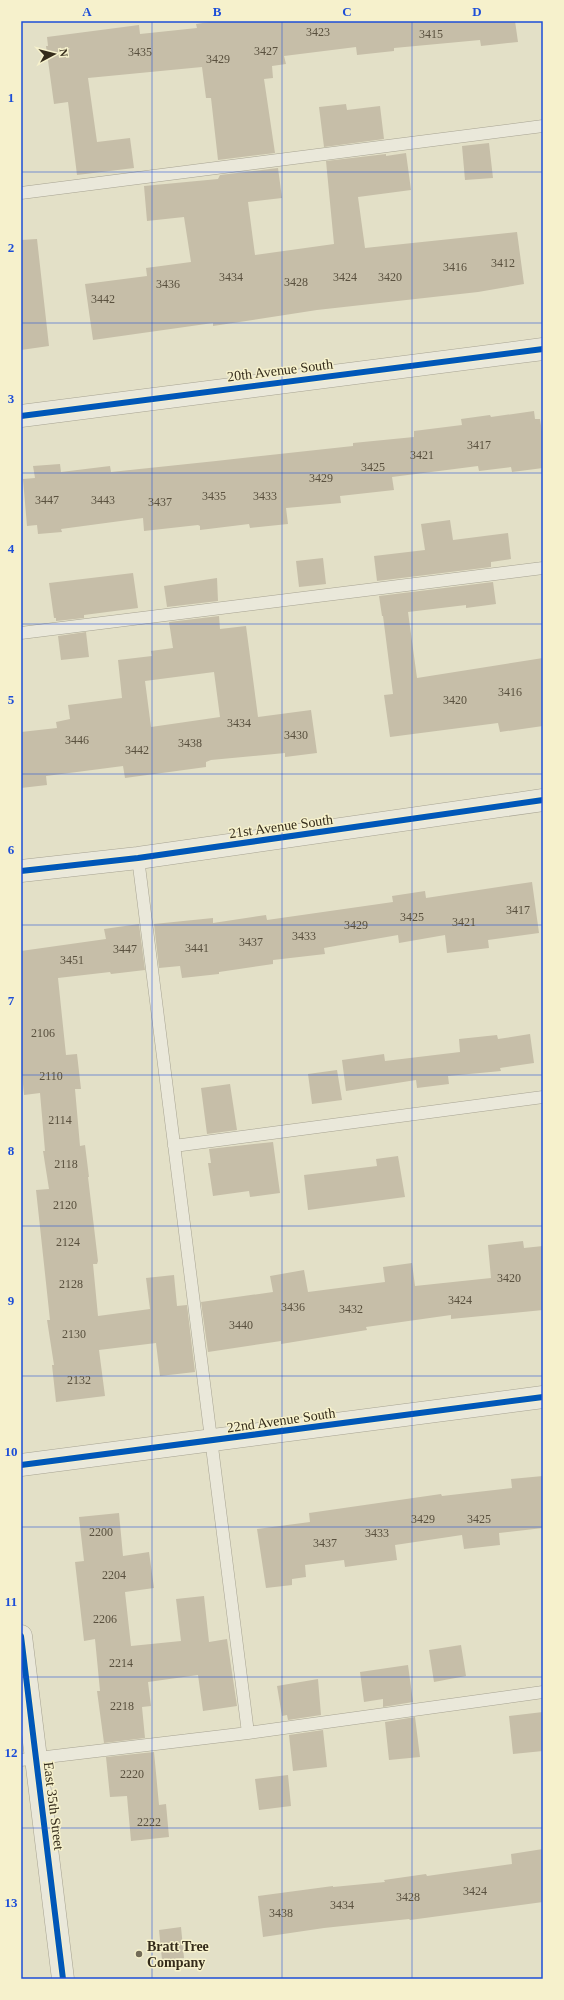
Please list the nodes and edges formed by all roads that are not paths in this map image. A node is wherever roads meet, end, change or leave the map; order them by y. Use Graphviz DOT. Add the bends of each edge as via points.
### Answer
graph roads {
  1 [pos="543,126"];
  2 [pos="21,193"];
  3 [pos="543,349"];
  4 [pos="21,416"];
  5 [pos="543,568"];
  6 [pos="21,633"];
  7 [pos="543,800"];
  8 [pos="138,858"];
  9 [pos="21,871"];
  10 [pos="543,1097"];
  11 [pos="174,1146"];
  12 [pos="543,1397"];
  13 [pos="210,1442"];
  14 [pos="21,1465"];
  15 [pos="21,1636"];
  16 [pos="543,1692"];
  17 [pos="248,1732"];
  18 [pos="28,1759"];
  19 [pos="63,1979"];
  1 -- 2 [label="lane"];
  3 -- 4 [label="street, 20th Avenue South"];
  5 -- 6 [label="lane"];
  7 -- 8 [label="street, 21st Avenue South"];
  8 -- 9 [label="street, 21st Avenue South"];
  8 -- 11 [label="lane"];
  10 -- 11 [label="lane"];
  11 -- 13 [label="lane"];
  12 -- 13 [label="street, 22nd Avenue South"];
  13 -- 14 [label="street, 22nd Avenue South"];
  13 -- 17 [label="lane"];
  15 -- 18 [label="street, East 35th Street"];
  16 -- 17 [label="lane"];
  17 -- 18 [label="lane"];
  18 -- 19 [label="street, East 35th Street"];
}
